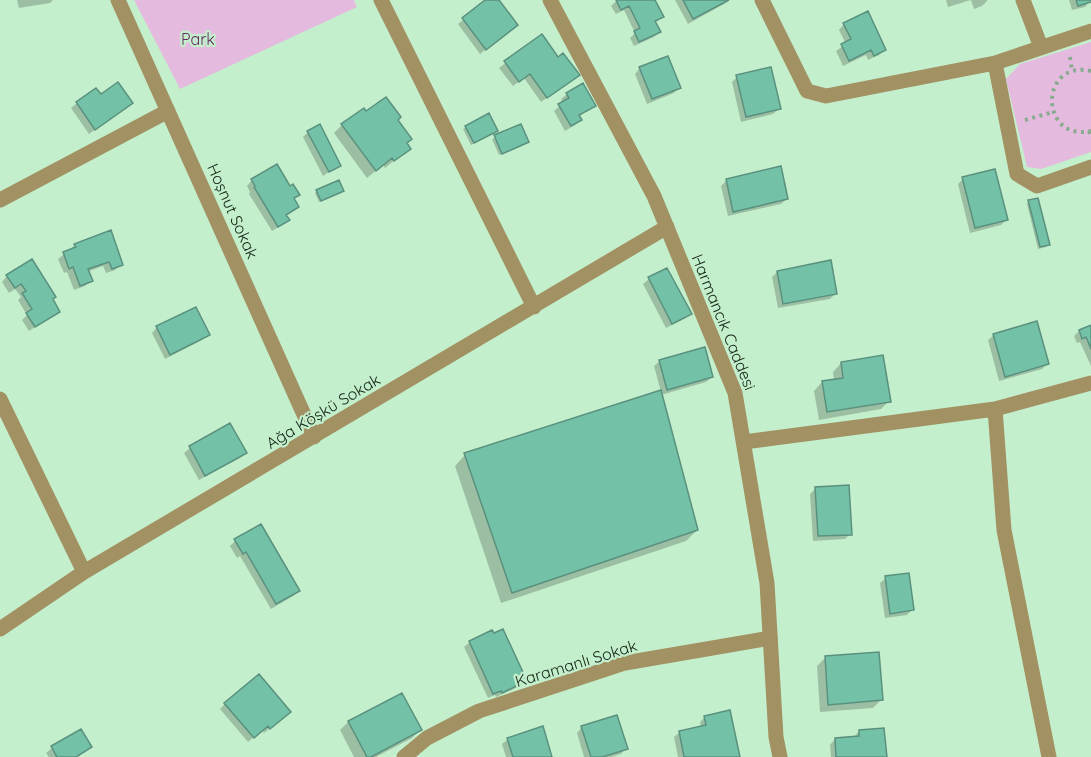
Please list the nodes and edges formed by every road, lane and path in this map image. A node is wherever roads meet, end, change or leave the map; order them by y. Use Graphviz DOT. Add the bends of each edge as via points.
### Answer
graph roads {
  1 [pos="118,0"];
  2 [pos="381,0"];
  3 [pos="549,0"];
  4 [pos="762,0"];
  5 [pos="1023,0"];
  6 [pos="1091,31"];
  7 [pos="1041,47"];
  8 [pos="995,63"];
  9 [pos="1091,71"];
  10 [pos="168,111"];
  11 [pos="1053,112"];
  12 [pos="1009,125"];
  13 [pos="1090,131"];
  14 [pos="1091,137"];
  15 [pos="1091,167"];
  16 [pos="0,200"];
  17 [pos="667,227"];
  18 [pos="534,306"];
  19 [pos="1091,383"];
  20 [pos="0,399"];
  21 [pos="995,409"];
  22 [pos="314,437"];
  23 [pos="744,442"];
  24 [pos="84,572"];
  25 [pos="0,629"];
  26 [pos="770,639"];
  27 [pos="404,757"];
  28 [pos="780,757"];
  29 [pos="1049,757"];
  1 -- 10 [label="street, Hoşnut Sokak"];
  2 -- 18 [label="street"];
  3 -- 17 [label="street, Harmancık Caddesi"];
  4 -- 8 [label="street" via="807,91 826,96"];
  5 -- 7 [label="street"];
  6 -- 7 [label="street"];
  7 -- 8 [label="street"];
  8 -- 12 [label="street"];
  9 -- 11 [label="path" via="1077,70 1060,79 1053,91"];
  10 -- 16 [label="street"];
  10 -- 22 [label="street, Hoşnut Sokak"];
  11 -- 12 [label="path"];
  11 -- 13 [label="path" via="1068,128"];
  12 -- 15 [label="street" via="1017,174 1037,186"];
  13 -- 14 [label="path"];
  17 -- 18 [label="street, Ağa Köşkü Sokak"];
  17 -- 23 [label="street, Harmancık Caddesi" via="735,393"];
  18 -- 22 [label="street, Ağa Köşkü Sokak"];
  19 -- 21 [label="street"];
  20 -- 24 [label="street"];
  21 -- 23 [label="street"];
  21 -- 29 [label="street" via="1004,530"];
  22 -- 24 [label="street, Ağa Köşkü Sokak"];
  23 -- 26 [label="street, Harmancık Caddesi" via="767,583"];
  24 -- 25 [label="street, Ağa Köşkü Sokak"];
  26 -- 27 [label="street, Karamanlı Sokak" via="625,663 480,711 427,738"];
  26 -- 28 [label="street, Harmancık Caddesi"];
}
